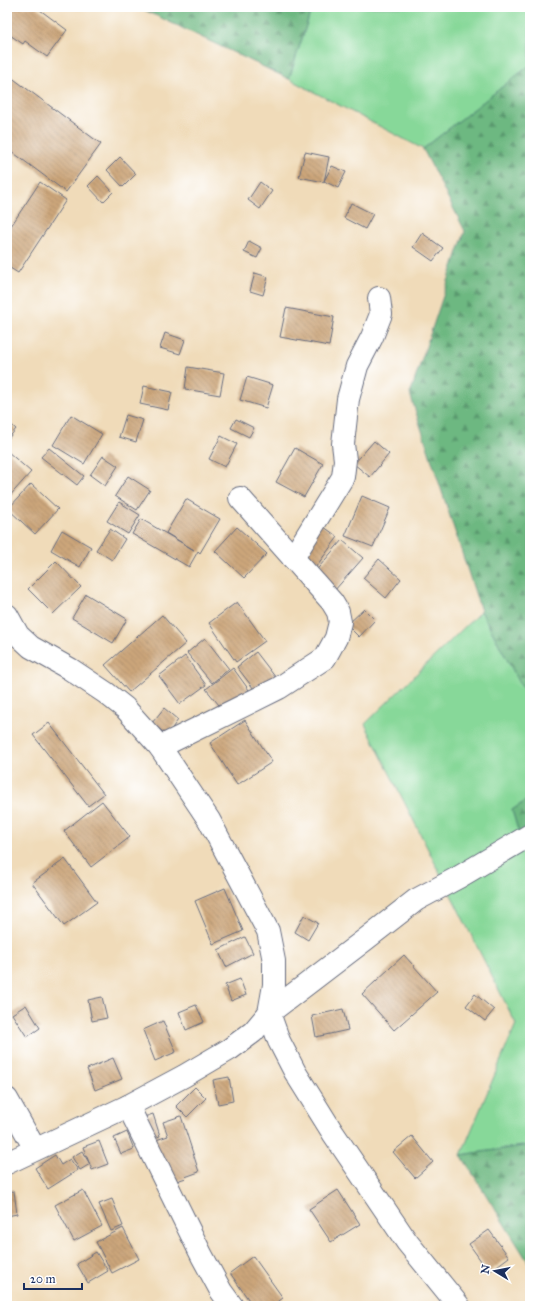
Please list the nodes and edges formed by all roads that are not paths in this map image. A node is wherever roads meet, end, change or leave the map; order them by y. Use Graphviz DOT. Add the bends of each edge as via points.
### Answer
graph roads {
  1 [pos="378,298"];
  2 [pos="240,498"];
  3 [pos="293,558"];
  4 [pos="7,616"];
  5 [pos="160,747"];
  6 [pos="530,835"];
  7 [pos="269,1013"];
  8 [pos="7,1099"];
  9 [pos="128,1106"];
  10 [pos="35,1149"];
  11 [pos="7,1163"];
  12 [pos="232,1306"];
  13 [pos="459,1306"];
  1 -- 3 [label="street" via="381,314 357,366 348,399 343,444 346,460 342,476"];
  2 -- 3 [label="street"];
  3 -- 5 [label="street" via="338,612 340,622 336,638 325,658 279,688"];
  4 -- 5 [label="street" via="18,635 31,647 106,693 125,708"];
  5 -- 7 [label="street" via="209,820 268,931 274,961 274,985"];
  6 -- 7 [label="street" via="416,900"];
  7 -- 9 [label="street" via="253,1032 230,1049"];
  7 -- 13 [label="street" via="279,1041 295,1072 333,1133 407,1242"];
  8 -- 10 [label="street"];
  9 -- 10 [label="street"];
  9 -- 12 [label="street" via="202,1256"];
  10 -- 11 [label="street"];
}
